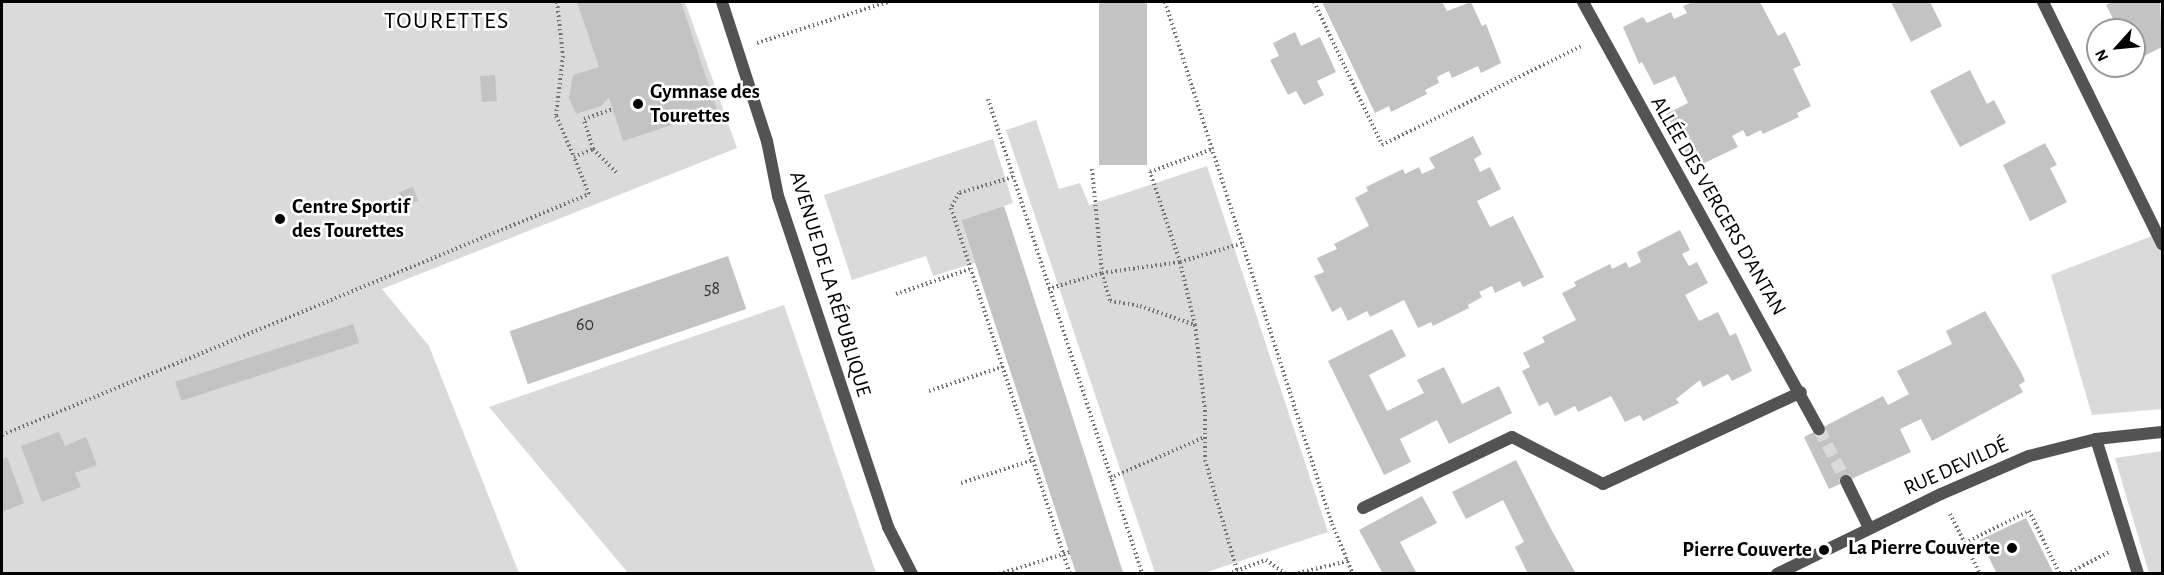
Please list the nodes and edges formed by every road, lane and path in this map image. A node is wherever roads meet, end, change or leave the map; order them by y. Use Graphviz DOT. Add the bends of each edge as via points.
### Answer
graph roads {
  1 [pos="557,2"];
  2 [pos="722,2"];
  3 [pos="888,2"];
  4 [pos="1165,2"];
  5 [pos="1314,2"];
  6 [pos="1583,2"];
  7 [pos="2043,2"];
  8 [pos="1601,37"];
  9 [pos="737,49"];
  10 [pos="988,99"];
  11 [pos="613,109"];
  12 [pos="593,149"];
  13 [pos="1213,149"];
  14 [pos="574,157"];
  15 [pos="1092,169"];
  16 [pos="617,173"];
  17 [pos="1013,177"];
  18 [pos="1243,243"];
  19 [pos="2163,244"];
  20 [pos="1180,262"];
  21 [pos="970,269"];
  22 [pos="1102,273"];
  23 [pos="1048,289"];
  24 [pos="896,294"];
  25 [pos="1195,325"];
  26 [pos="1002,367"];
  27 [pos="929,391"];
  28 [pos="1801,392"];
  29 [pos="1819,429"];
  30 [pos="2163,432"];
  31 [pos="2,435"];
  32 [pos="1205,437"];
  33 [pos="2097,439"];
  34 [pos="1033,460"];
  35 [pos="1110,478"];
  36 [pos="1846,481"];
  37 [pos="961,483"];
  38 [pos="1941,494"];
  39 [pos="1363,508"];
  40 [pos="1869,528"];
  41 [pos="2129,542"];
  42 [pos="1965,543"];
  43 [pos="1070,552"];
  44 [pos="1063,554"];
  45 [pos="1348,561"];
  46 [pos="1238,570"];
  47 [pos="912,573"];
  48 [pos="999,573"];
  49 [pos="1070,573"];
  50 [pos="1142,573"];
  51 [pos="1228,573"];
  52 [pos="1286,573"];
  53 [pos="1294,573"];
  54 [pos="1353,573"];
  55 [pos="1777,573"];
  56 [pos="1980,573"];
  57 [pos="2060,573"];
  58 [pos="2067,573"];
  59 [pos="2138,573"];
  1 -- 14 [label="path" via="563,56 556,116"];
  2 -- 9 [label="street, AVENUE DE LA RÉPUBLIQUE"];
  3 -- 9 [label="path"];
  4 -- 13 [label="path"];
  5 -- 8 [label="path" via="1382,145"];
  6 -- 8 [label="street, ALLÉE DES VERGERS D'ANTAN"];
  7 -- 19 [label="street"];
  8 -- 28 [label="street, ALLÉE DES VERGERS D'ANTAN"];
  9 -- 47 [label="street, AVENUE DE LA RÉPUBLIQUE" via="767,141 782,207 888,527"];
  10 -- 17 [label="path"];
  11 -- 12 [label="path" via="584,120"];
  12 -- 14 [label="path"];
  12 -- 16 [label="path"];
  13 -- 18 [label="path"];
  13 -- 20 [label="path" via="1150,172"];
  14 -- 31 [label="path" via="589,194"];
  15 -- 22 [label="path"];
  17 -- 21 [label="path" via="959,193 951,208"];
  17 -- 23 [label="path"];
  18 -- 20 [label="path"];
  18 -- 45 [label="path"];
  20 -- 22 [label="path"];
  20 -- 25 [label="path"];
  21 -- 24 [label="path"];
  21 -- 26 [label="path"];
  22 -- 23 [label="path"];
  22 -- 25 [label="path" via="1110,301 1140,306"];
  23 -- 35 [label="path"];
  25 -- 32 [label="path"];
  26 -- 27 [label="path"];
  26 -- 34 [label="path"];
  28 -- 29 [label="street, ALLÉE DES VERGERS D'ANTAN"];
  28 -- 39 [label="street" via="1603,484 1512,437"];
  30 -- 33 [label="street, RUE DEVILDÉ"];
  32 -- 35 [label="path"];
  32 -- 46 [label="path" via="1205,460"];
  33 -- 38 [label="street, RUE DEVILDÉ" via="2029,456"];
  33 -- 41 [label="street"];
  34 -- 37 [label="path"];
  34 -- 44 [label="path"];
  35 -- 50 [label="path"];
  36 -- 40 [label="street"];
  38 -- 40 [label="street, RUE DEVILDÉ"];
  38 -- 42 [label="path"];
  40 -- 55 [label="street, RUE DEVILDÉ"];
  41 -- 58 [label="path"];
  41 -- 59 [label="street"];
  42 -- 56 [label="path"];
  42 -- 57 [label="path" via="2028,511"];
  43 -- 44 [label="path"];
  44 -- 48 [label="path"];
  44 -- 49 [label="path"];
  45 -- 53 [label="path"];
  45 -- 54 [label="path"];
  46 -- 51 [label="path"];
  46 -- 52 [label="path" via="1266,560"];
}
